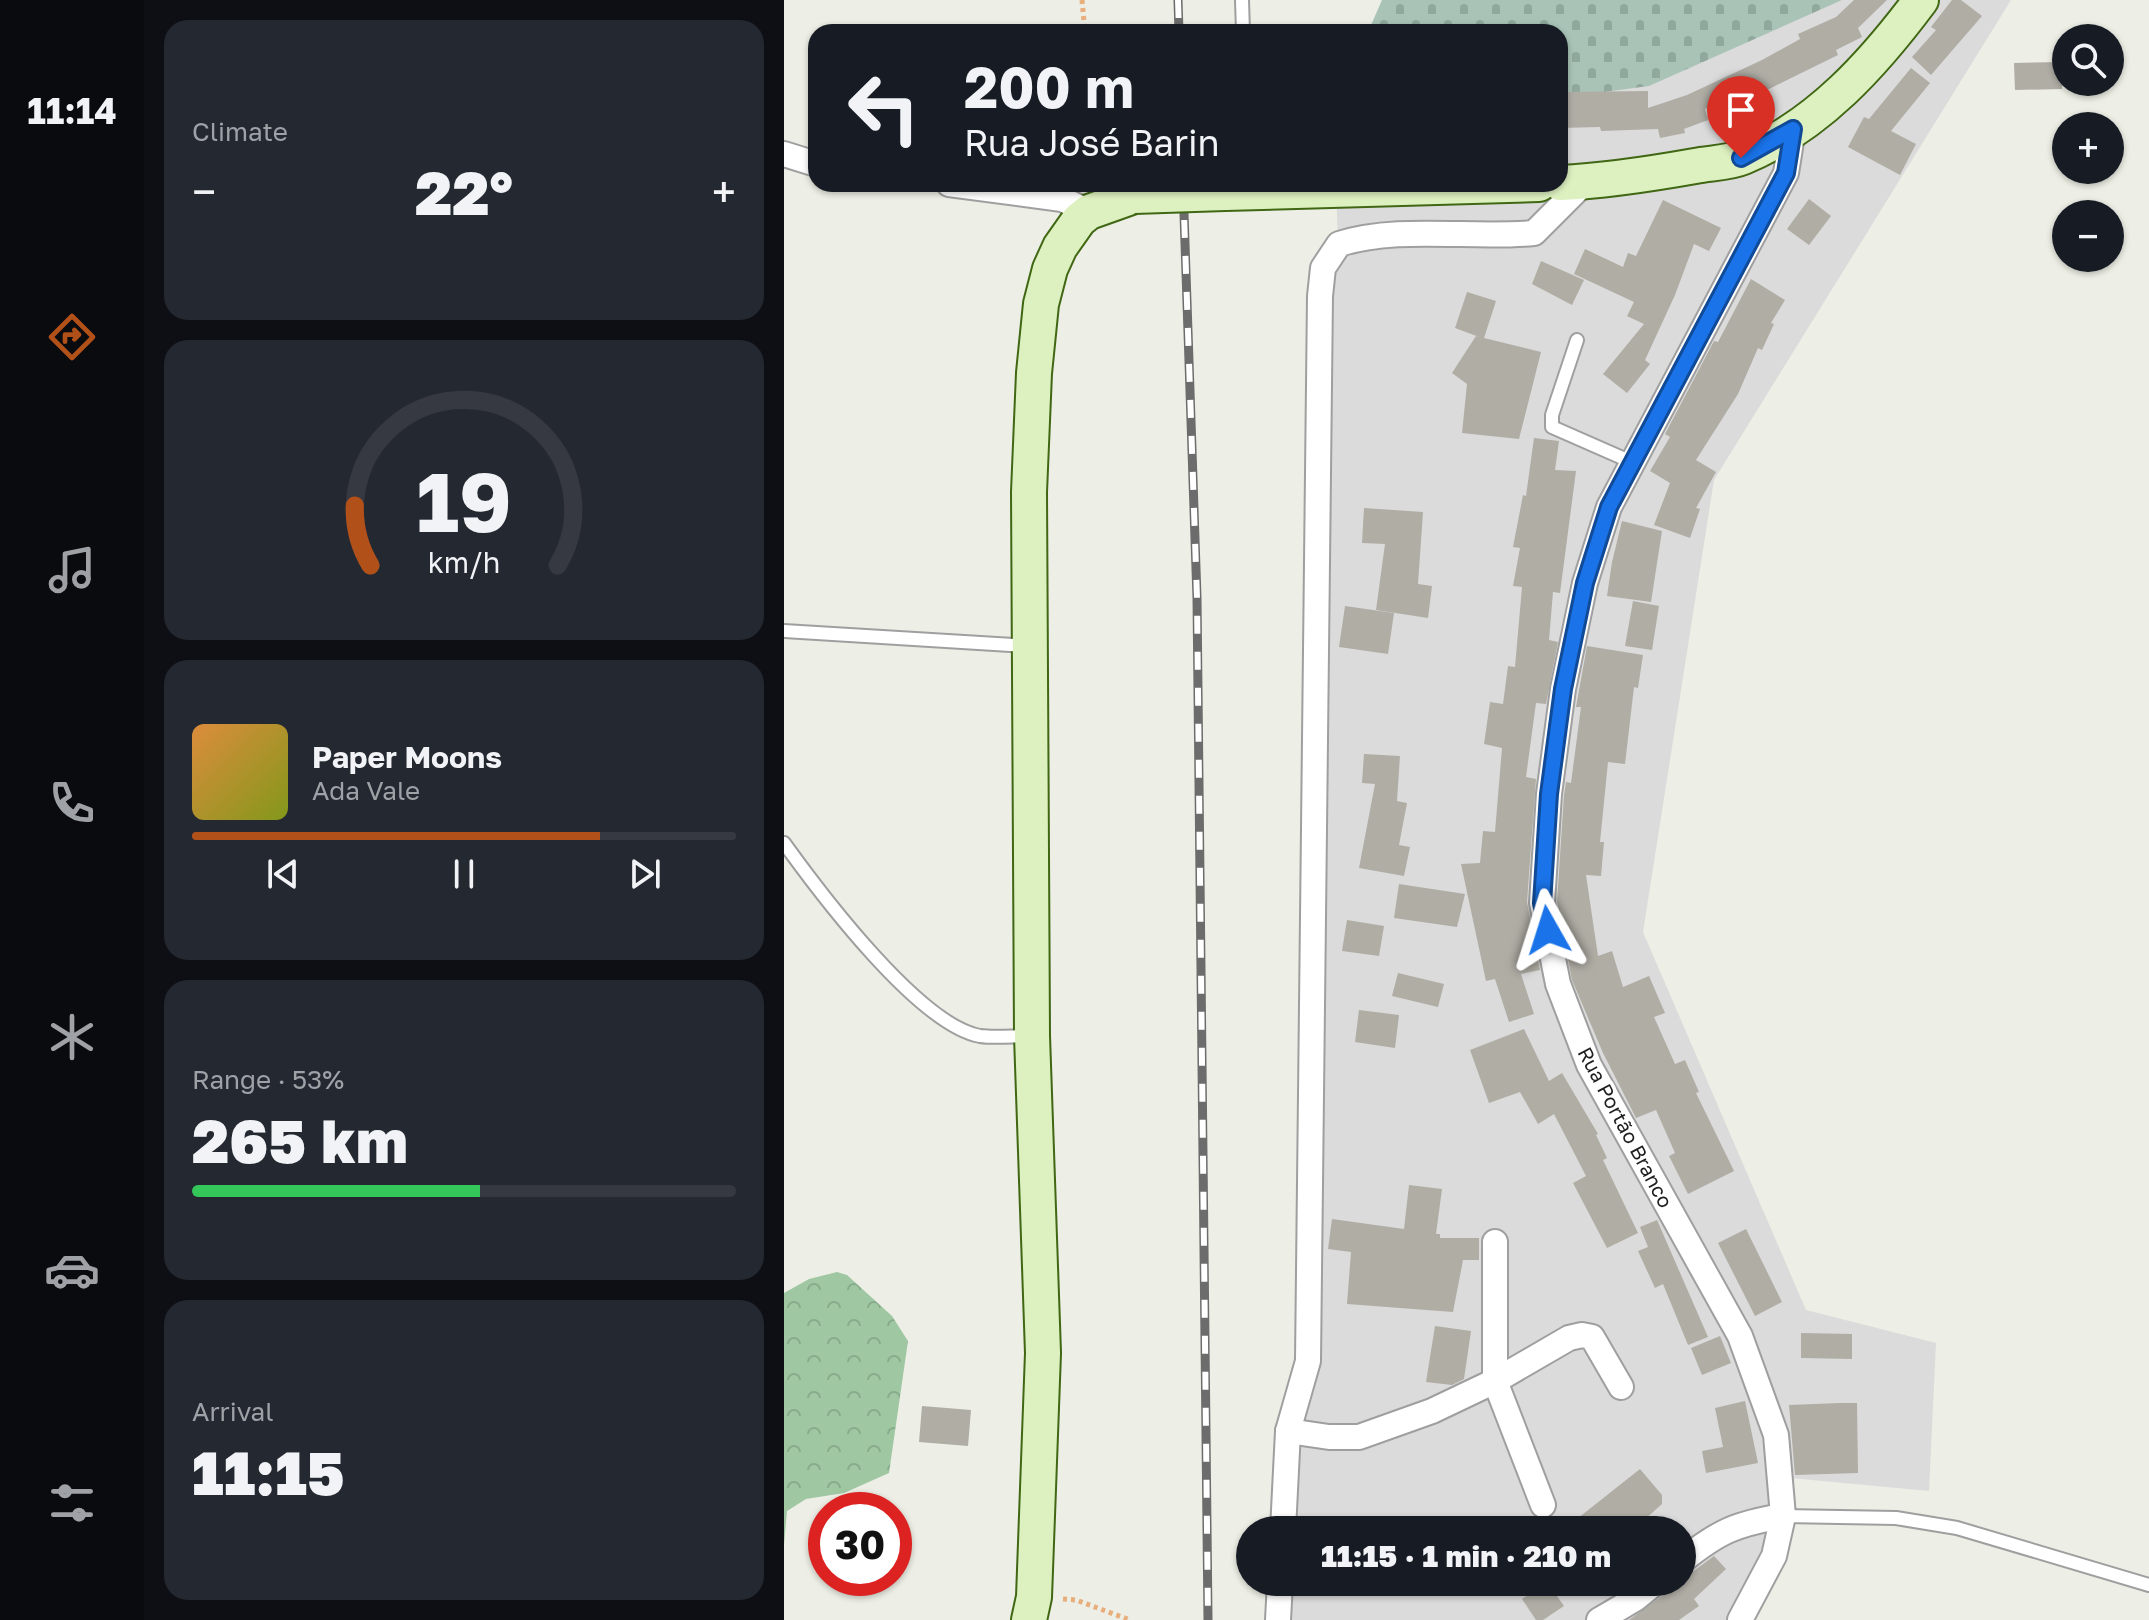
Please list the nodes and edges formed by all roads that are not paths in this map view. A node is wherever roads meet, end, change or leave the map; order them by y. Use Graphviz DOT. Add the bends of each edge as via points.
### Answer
graph roads {
  1 [pos="1242,0"];
  2 [pos="1921,0"];
  3 [pos="1243,24"];
  4 [pos="1793,129"];
  5 [pos="784,154"];
  6 [pos="808,162"];
  7 [pos="1572,182"];
  8 [pos="1009,192"];
  9 [pos="1206,192"];
  10 [pos="1565,192"];
  11 [pos="1089,212"];
  12 [pos="1577,340"];
  13 [pos="1634,463"];
  14 [pos="784,631"];
  15 [pos="1029,646"];
  16 [pos="784,843"];
  17 [pos="1032,1036"];
  18 [pos="1495,1242"];
  19 [pos="1495,1381"];
  20 [pos="1621,1387"];
  21 [pos="1288,1431"];
  22 [pos="1543,1505"];
  23 [pos="1284,1516"];
  24 [pos="1783,1516"];
  25 [pos="1696,1550"];
  26 [pos="2149,1585"];
  27 [pos="1279,1596"];
  28 [pos="1639,1596"];
  29 [pos="1031,1608"];
  30 [pos="1278,1620"];
  31 [pos="1599,1620"];
  32 [pos="1740,1620"];
  1 -- 3 [label="lane"];
  2 -- 4 [label="main road" via="1886,48 1832,101"];
  4 -- 7 [label="main road" via="1741,158"];
  4 -- 13 [label="street, Rua Portão Branco" via="1786,173"];
  5 -- 6 [label="street"];
  8 -- 11 [label="street" via="1062,199"];
  9 -- 11 [label="main road, bridge" via="1134,196"];
  10 -- 21 [label="street" via="1534,233 1366,235 1339,244 1323,268 1308,1361"];
  11 -- 15 [label="main road" via="1060,247 1039,318 1029,492"];
  12 -- 13 [label="lane" via="1552,427"];
  13 -- 24 [label="street, Rua Portão Branco" via="1609,507 1585,583 1563,689 1542,903 1558,984 1589,1065 1740,1336 1776,1435"];
  14 -- 15 [label="lane"];
  15 -- 17 [label="main road"];
  16 -- 17 [label="lane" via="819,892 917,1001 946,1022 979,1036"];
  17 -- 29 [label="main road" via="1043,1353"];
  18 -- 19 [label="street"];
  19 -- 20 [label="street" via="1582,1335 1592,1337"];
  19 -- 21 [label="street" via="1359,1437"];
  19 -- 22 [label="street"];
  21 -- 23 [label="street"];
  24 -- 25 [label="street" via="1742,1523"];
  24 -- 26 [label="lane" via="1896,1518 1957,1528"];
  24 -- 32 [label="street, Rua Portão Branco" via="1774,1556"];
  27 -- 30 [label="street"];
  28 -- 31 [label="street"];
}
